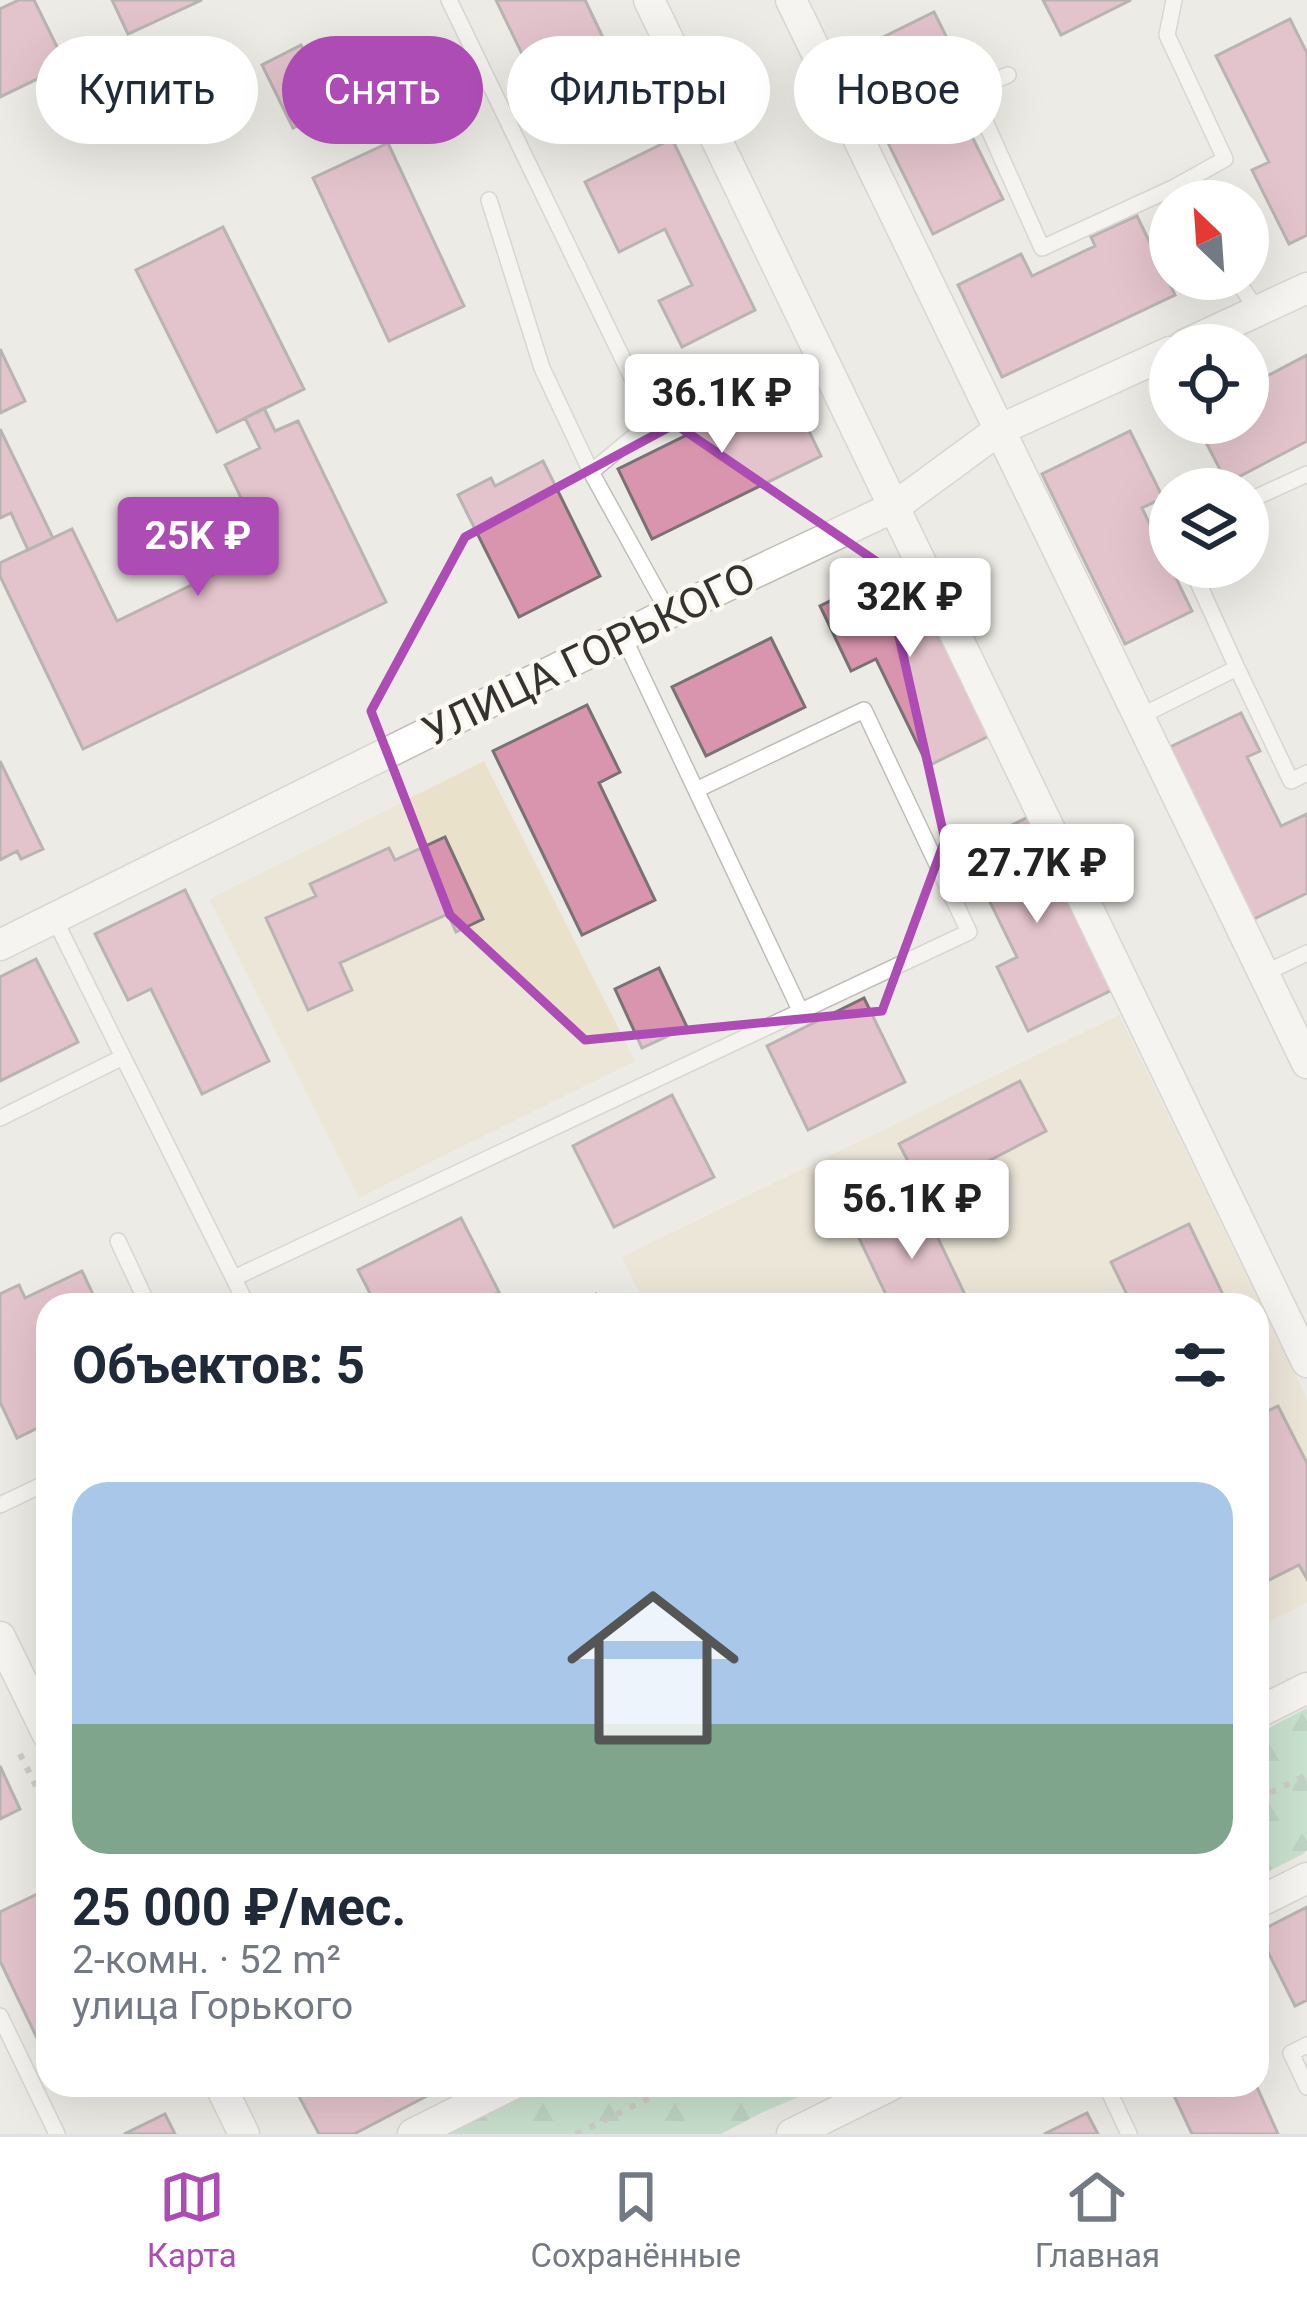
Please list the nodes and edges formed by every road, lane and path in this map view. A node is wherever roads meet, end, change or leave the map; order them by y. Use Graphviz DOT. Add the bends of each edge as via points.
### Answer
graph roads {
  1 [pos="449,0"];
  2 [pos="650,0"];
  3 [pos="790,0"];
  4 [pos="1174,0"];
  5 [pos="1008,75"];
  6 [pos="1197,180"];
  7 [pos="489,200"];
  8 [pos="1149,206"];
  9 [pos="1307,288"];
  10 [pos="1250,300"];
  11 [pos="1258,311"];
  12 [pos="1230,324"];
  13 [pos="1149,362"];
  14 [pos="999,430"];
  15 [pos="591,472"];
  16 [pos="1307,474"];
  17 [pos="1269,491"];
  18 [pos="894,507"];
  19 [pos="1201,588"];
  20 [pos="669,613"];
  21 [pos="623,636"];
  22 [pos="1238,668"];
  23 [pos="1137,718"];
  24 [pos="1307,773"];
  25 [pos="696,790"];
  26 [pos="54,918"];
  27 [pos="0,945"];
  28 [pos="1307,953"];
  29 [pos="1264,974"];
  30 [pos="801,1012"];
  31 [pos="123,1057"];
  32 [pos="1307,1063"];
  33 [pos="0,1118"];
  34 [pos="118,1241"];
  35 [pos="234,1278"];
  36 [pos="142,1293"];
  37 [pos="241,1293"];
  38 [pos="1307,1362"];
  39 [pos="36,1488"];
  40 [pos="0,1505"];
  41 [pos="0,1637"];
  42 [pos="1307,1688"];
  43 [pos="1269,1707"];
  44 [pos="36,1710"];
  45 [pos="19,1751"];
  46 [pos="1307,1775"];
  47 [pos="36,1786"];
  48 [pos="1269,1793"];
  49 [pos="1307,1878"];
  50 [pos="1269,1897"];
  51 [pos="0,2017"];
  52 [pos="1307,2045"];
  53 [pos="1307,2087"];
  54 [pos="36,2091"];
  55 [pos="39,2097"];
  56 [pos="226,2097"];
  57 [pos="487,2097"];
  58 [pos="652,2097"];
  59 [pos="873,2097"];
  60 [pos="1112,2097"];
  61 [pos="828,2126"];
  62 [pos="57,2134"];
  63 [pos="244,2134"];
  64 [pos="413,2134"];
  65 [pos="576,2134"];
  66 [pos="792,2134"];
  67 [pos="1130,2134"];
  1 -- 15 [label="lane" via="653,421"];
  2 -- 18 [label="street"];
  3 -- 14 [label="street"];
  4 -- 6 [label="lane" via="1167,35 1225,159"];
  5 -- 8 [label="lane" via="970,90 1042,248"];
  7 -- 15 [label="lane" via="542,368"];
  9 -- 11 [label="street"];
  10 -- 11 [label="lane"];
  11 -- 12 [label="street"];
  13 -- 14 [label="street, УЛИЦА ГОРЬКОГО"];
  14 -- 18 [label="street, УЛИЦА ГОРЬКОГО"];
  14 -- 23 [label="street"];
  15 -- 20 [label="lane"];
  16 -- 17 [label="lane"];
  18 -- 20 [label="street, УЛИЦА ГОРЬКОГО"];
  18 -- 38 [label="street"];
  19 -- 22 [label="lane"];
  20 -- 21 [label="street, УЛИЦА ГОРЬКОГО"];
  21 -- 25 [label="lane"];
  21 -- 26 [label="street, УЛИЦА ГОРЬКОГО"];
  22 -- 23 [label="lane"];
  22 -- 24 [label="lane" via="1291,781"];
  23 -- 29 [label="street"];
  25 -- 30 [label="lane"];
  25 -- 30 [label="lane" via="864,710 969,932"];
  26 -- 27 [label="street, УЛИЦА ГОРЬКОГО"];
  26 -- 31 [label="lane"];
  28 -- 29 [label="lane"];
  29 -- 32 [label="street"];
  30 -- 35 [label="lane"];
  31 -- 33 [label="lane"];
  31 -- 35 [label="lane"];
  34 -- 36 [label="lane"];
  35 -- 37 [label="lane"];
  39 -- 40 [label="lane"];
  41 -- 44 [label="street"];
  42 -- 43 [label="street"];
  45 -- 47 [label="path"];
  46 -- 48 [label="path"];
  49 -- 50 [label="street"];
  51 -- 54 [label="lane"];
  52 -- 53 [label="lane" via="1291,2053"];
  55 -- 62 [label="lane"];
  56 -- 63 [label="street"];
  57 -- 64 [label="street"];
  58 -- 65 [label="path"];
  59 -- 61 [label="street"];
  60 -- 67 [label="lane"];
  61 -- 66 [label="street"];
}
